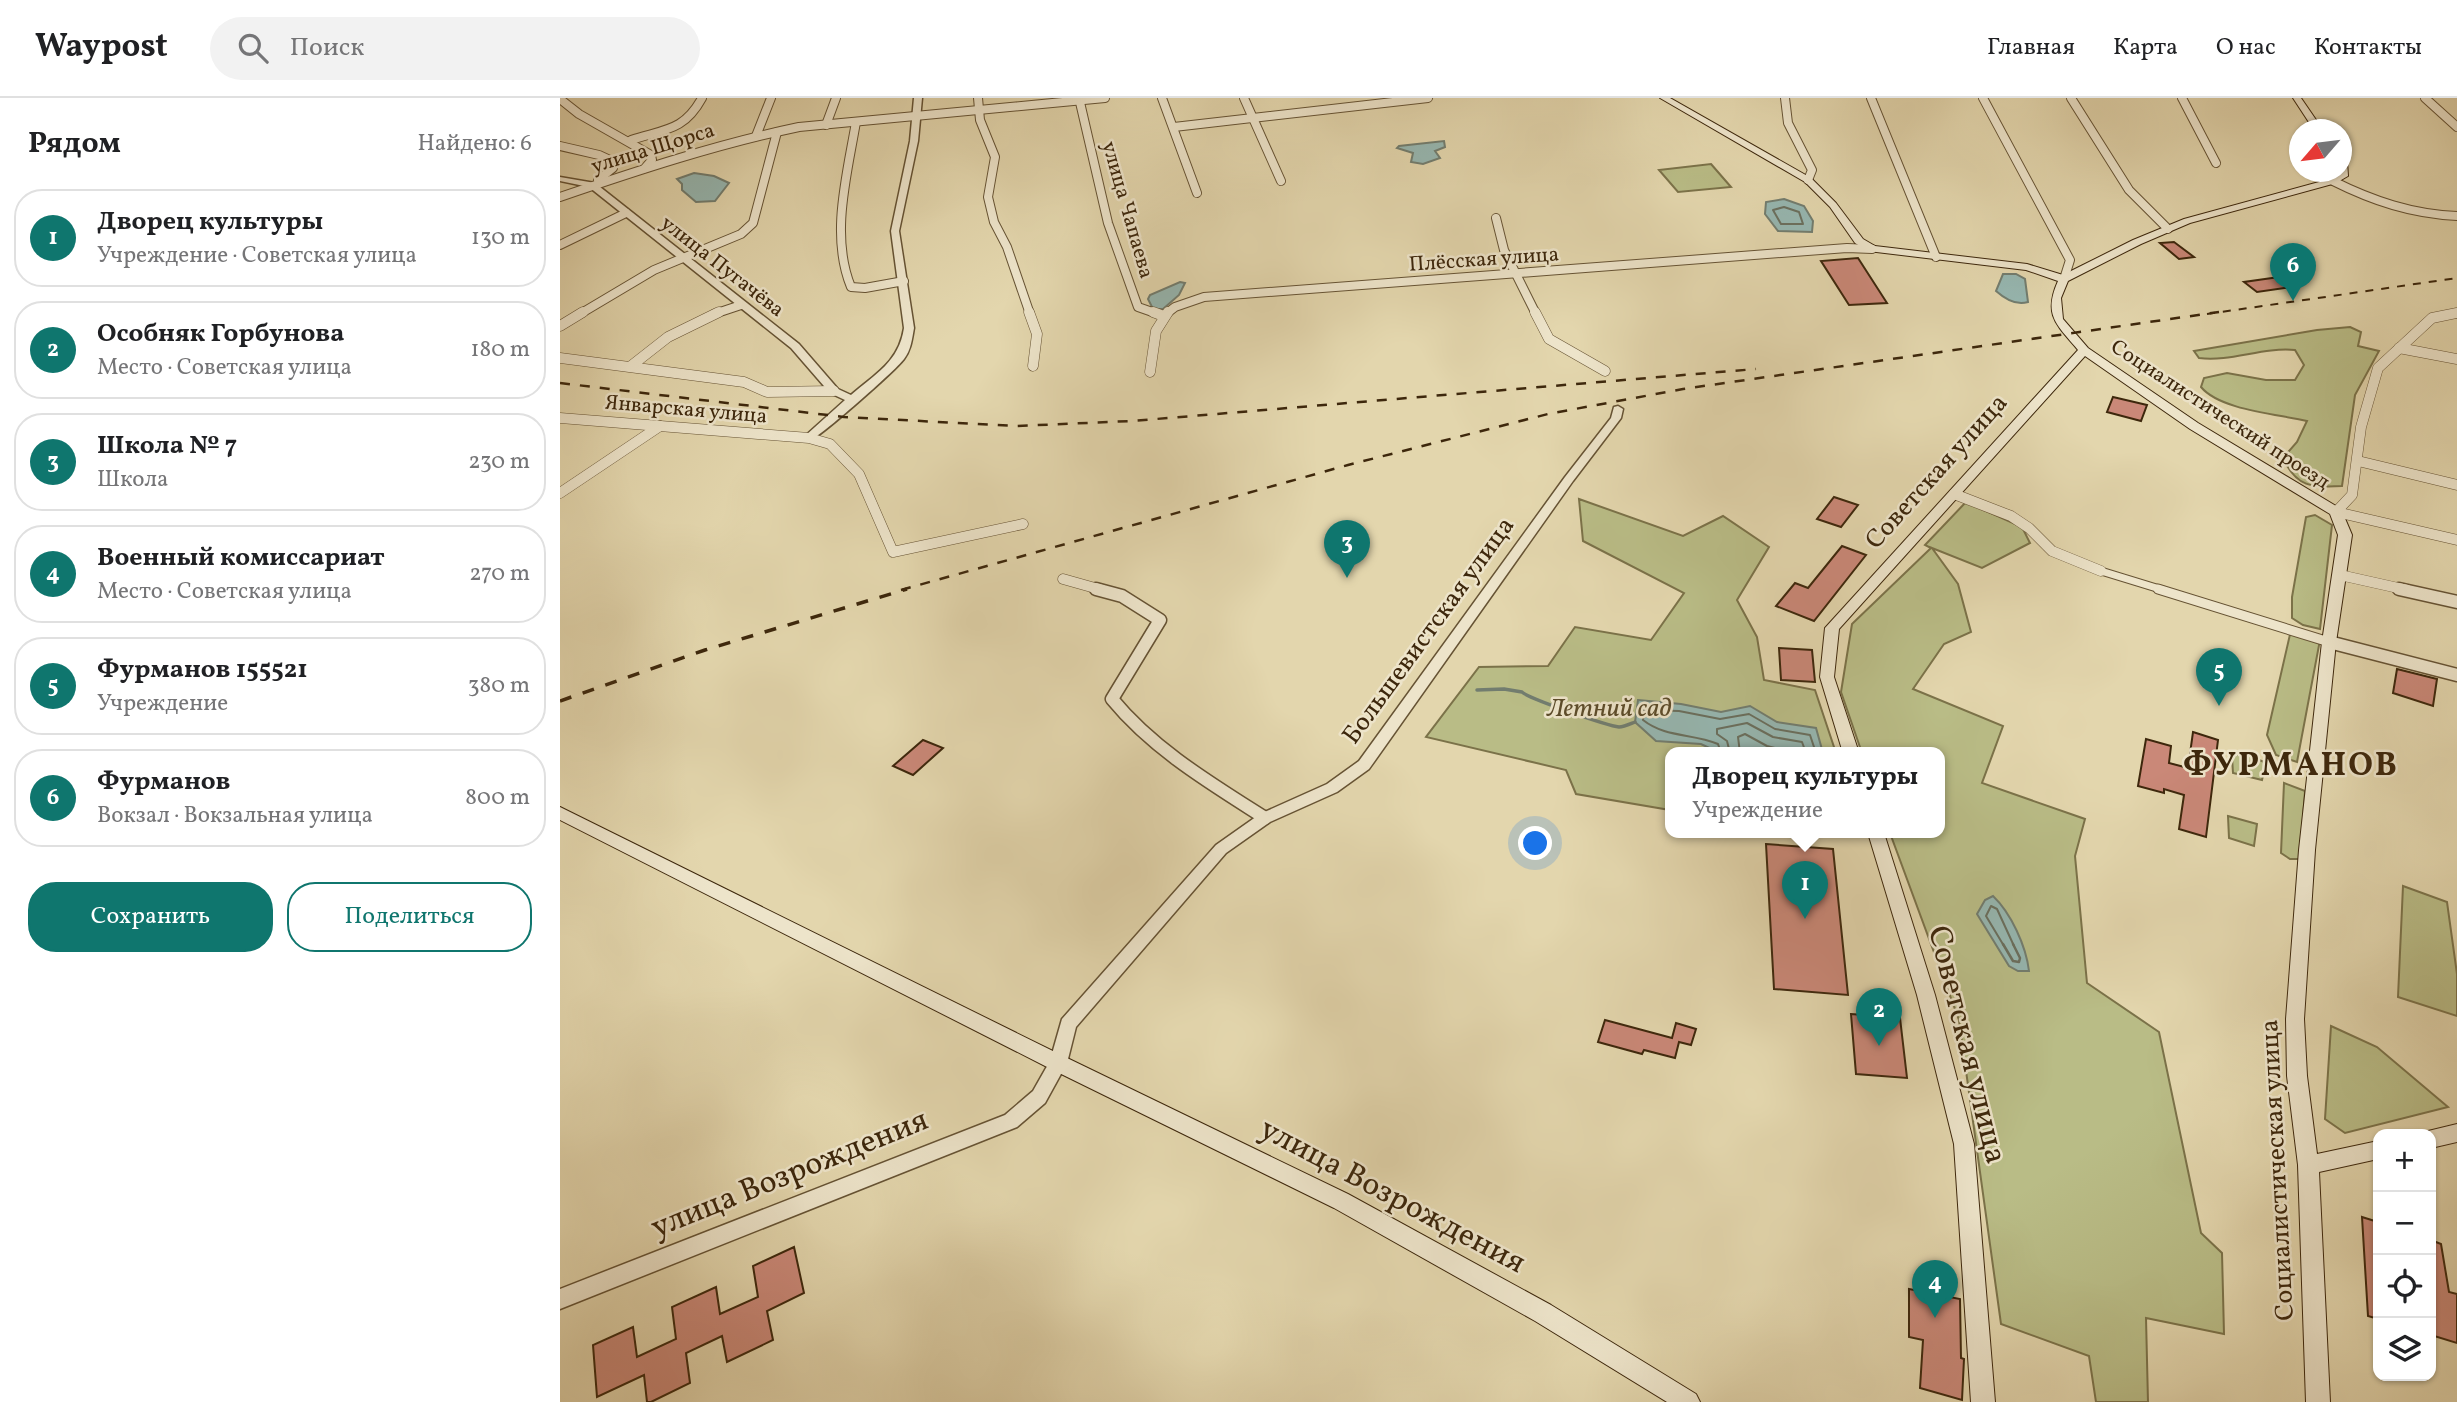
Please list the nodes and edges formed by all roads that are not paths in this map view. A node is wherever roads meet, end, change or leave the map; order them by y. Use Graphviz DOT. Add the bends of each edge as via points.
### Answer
graph roads {
  1 [pos="702,98"];
  2 [pos="771,98"];
  3 [pos="836,98"];
  4 [pos="918,98"];
  5 [pos="978,98"];
  6 [pos="1105,98"];
  7 [pos="1162,98"];
  8 [pos="1244,98"];
  9 [pos="1429,98"];
  10 [pos="1664,98"];
  11 [pos="1785,98"];
  12 [pos="1871,98"];
  13 [pos="1983,98"];
  14 [pos="2071,98"];
  15 [pos="2182,98"];
  16 [pos="2297,98"];
  17 [pos="2425,98"];
  18 [pos="560,99"];
  19 [pos="1080,99"];
  20 [pos="979,111"];
  21 [pos="915,117"];
  22 [pos="1254,118"];
  23 [pos="2311,119"];
  24 [pos="856,122"];
  25 [pos="826,125"];
  26 [pos="1174,127"];
  27 [pos="2457,127"];
  28 [pos="776,132"];
  29 [pos="756,136"];
  30 [pos="631,140"];
  31 [pos="560,146"];
  32 [pos="2216,163"];
  33 [pos="645,168"];
  34 [pos="560,179"];
  35 [pos="1808,180"];
  36 [pos="1281,181"];
  37 [pos="2329,182"];
  38 [pos="2335,182"];
  39 [pos="592,185"];
  40 [pos="1197,193"];
  41 [pos="560,197"];
  42 [pos="626,213"];
  43 [pos="2457,216"];
  44 [pos="1496,218"];
  45 [pos="2168,229"];
  46 [pos="560,245"];
  47 [pos="1871,249"];
  48 [pos="680,257"];
  49 [pos="1936,257"];
  50 [pos="1516,275"];
  51 [pos="2064,279"];
  52 [pos="904,281"];
  53 [pos="741,305"];
  54 [pos="2457,313"];
  55 [pos="1161,315"];
  56 [pos="560,326"];
  57 [pos="2399,348"];
  58 [pos="2084,350"];
  59 [pos="560,358"];
  60 [pos="2457,359"];
  61 [pos="631,366"];
  62 [pos="1033,366"];
  63 [pos="1605,371"];
  64 [pos="1150,372"];
  65 [pos="834,391"];
  66 [pos="853,400"];
  67 [pos="1618,409"];
  68 [pos="560,418"];
  69 [pos="660,426"];
  70 [pos="809,438"];
  71 [pos="2358,461"];
  72 [pos="2457,485"];
  73 [pos="560,493"];
  74 [pos="1954,494"];
  75 [pos="2336,512"];
  76 [pos="1023,524"];
  77 [pos="2457,540"];
  78 [pos="2101,571"];
  79 [pos="2340,575"];
  80 [pos="1063,579"];
  81 [pos="2457,602"];
  82 [pos="2329,642"];
  83 [pos="2457,675"];
  84 [pos="1849,747"];
  85 [pos="560,813"];
  86 [pos="1265,818"];
  87 [pos="1878,838"];
  88 [pos="1058,1063"];
  89 [pos="2457,1133"];
  90 [pos="2436,1138"];
  91 [pos="2373,1151"];
  92 [pos="2308,1164"];
  93 [pos="560,1299"];
  94 [pos="1688,1402"];
  95 [pos="1983,1402"];
  96 [pos="2319,1402"];
  1 -- 30 [label="street" via="692,117 683,123"];
  2 -- 29 [label="street, улица Щорса"];
  3 -- 25 [label="street"];
  4 -- 21 [label="street"];
  5 -- 20 [label="street"];
  6 -- 19 [label="street, улица Щорса"];
  7 -- 26 [label="street"];
  8 -- 22 [label="street"];
  9 -- 22 [label="street"];
  10 -- 35 [label="main road"];
  11 -- 35 [label="street" via="1788,123 1812,170"];
  12 -- 49 [label="street"];
  13 -- 51 [label="street" via="2070,260"];
  14 -- 45 [label="street" via="2129,190"];
  15 -- 32 [label="street"];
  16 -- 23 [label="main road"];
  17 -- 27 [label="street"];
  18 -- 30 [label="street" via="572,113"];
  19 -- 20 [label="street, улица Щорса"];
  19 -- 55 [label="street, улица Чапаева" via="1108,223 1138,307"];
  20 -- 21 [label="street, улица Щорса"];
  20 -- 62 [label="street" via="995,157 988,197 994,222 1037,334"];
  21 -- 24 [label="street, улица Щорса"];
  21 -- 52 [label="street" via="895,232"];
  22 -- 26 [label="street"];
  22 -- 36 [label="street"];
  24 -- 25 [label="street, улица Щорса"];
  24 -- 52 [label="street" via="843,206 842,268 852,287"];
  25 -- 28 [label="street, улица Щорса"];
  26 -- 40 [label="street"];
  28 -- 29 [label="street, улица Щорса"];
  28 -- 48 [label="street" via="753,223 741,234"];
  29 -- 33 [label="street, улица Щорса"];
  30 -- 33 [label="street" via="651,155"];
  31 -- 39 [label="street" via="612,161 613,168"];
  33 -- 39 [label="street, улица Щорса"];
  34 -- 39 [label="street, улица Пугачёва"];
  35 -- 47 [label="main road"];
  37 -- 45 [label="main road"];
  38 -- 43 [label="street" via="2384,204"];
  39 -- 41 [label="street, улица Щорса"];
  39 -- 42 [label="street, улица Пугачёва"];
  42 -- 46 [label="street"];
  42 -- 48 [label="street, улица Пугачёва"];
  44 -- 50 [label="street"];
  45 -- 51 [label="main road"];
  47 -- 49 [label="main road"];
  47 -- 50 [label="street, Плёсская улица"];
  48 -- 53 [label="street, улица Пугачёва"];
  48 -- 56 [label="street"];
  49 -- 51 [label="main road" via="2026,267"];
  50 -- 55 [label="street, Плёсская улица" via="1204,298 1185,301"];
  50 -- 63 [label="street" via="1549,339"];
  51 -- 58 [label="main road, Социалистический проезд" via="2056,298 2058,320"];
  52 -- 66 [label="street" via="907,342 900,357"];
  53 -- 61 [label="street" via="714,312"];
  53 -- 65 [label="street, улица Пугачёва" via="795,346"];
  54 -- 57 [label="street" via="2432,318"];
  55 -- 64 [label="street" via="1154,329"];
  57 -- 60 [label="street"];
  57 -- 71 [label="street" via="2378,368 2361,427"];
  58 -- 74 [label="main road, Советская улица"];
  58 -- 75 [label="main road, Социалистический проезд" via="2194,426"];
  59 -- 61 [label="street"];
  61 -- 65 [label="street" via="744,382 767,392"];
  65 -- 66 [label="street, улица Пугачёва"];
  66 -- 70 [label="street"];
  67 -- 86 [label="street, Большевистская улица" via="1616,418 1364,765 1332,788"];
  68 -- 69 [label="street, Январская улица"];
  69 -- 70 [label="street, Январская улица"];
  69 -- 73 [label="street"];
  70 -- 76 [label="street" via="830,444 859,474 894,552"];
  71 -- 72 [label="street"];
  71 -- 75 [label="street" via="2352,495"];
  74 -- 78 [label="street" via="2011,516 2052,551"];
  74 -- 84 [label="main road, Советская улица" via="1832,628 1827,677"];
  75 -- 77 [label="street"];
  75 -- 79 [label="main road, Социалистическая улица" via="2345,535"];
  78 -- 82 [label="street"];
  79 -- 81 [label="street"];
  79 -- 82 [label="main road, Социалистическая улица"];
  80 -- 86 [label="street" via="1122,596 1160,620 1112,699 1135,727"];
  82 -- 83 [label="street"];
  82 -- 92 [label="main road, Социалистическая улица" via="2295,1019"];
  85 -- 88 [label="main road, улица Возрождения"];
  86 -- 88 [label="street, Большевистская улица" via="1221,849 1068,1024"];
  87 -- 95 [label="main road, Советская улица" via="1926,995 1964,1144"];
  88 -- 93 [label="street, улица Возрождения" via="1038,1097 1011,1121"];
  88 -- 94 [label="main road, улица Возрождения" via="1341,1201 1543,1313"];
  89 -- 90 [label="main road"];
  91 -- 92 [label="main road"];
  92 -- 96 [label="main road, Социалистическая улица"];
}
